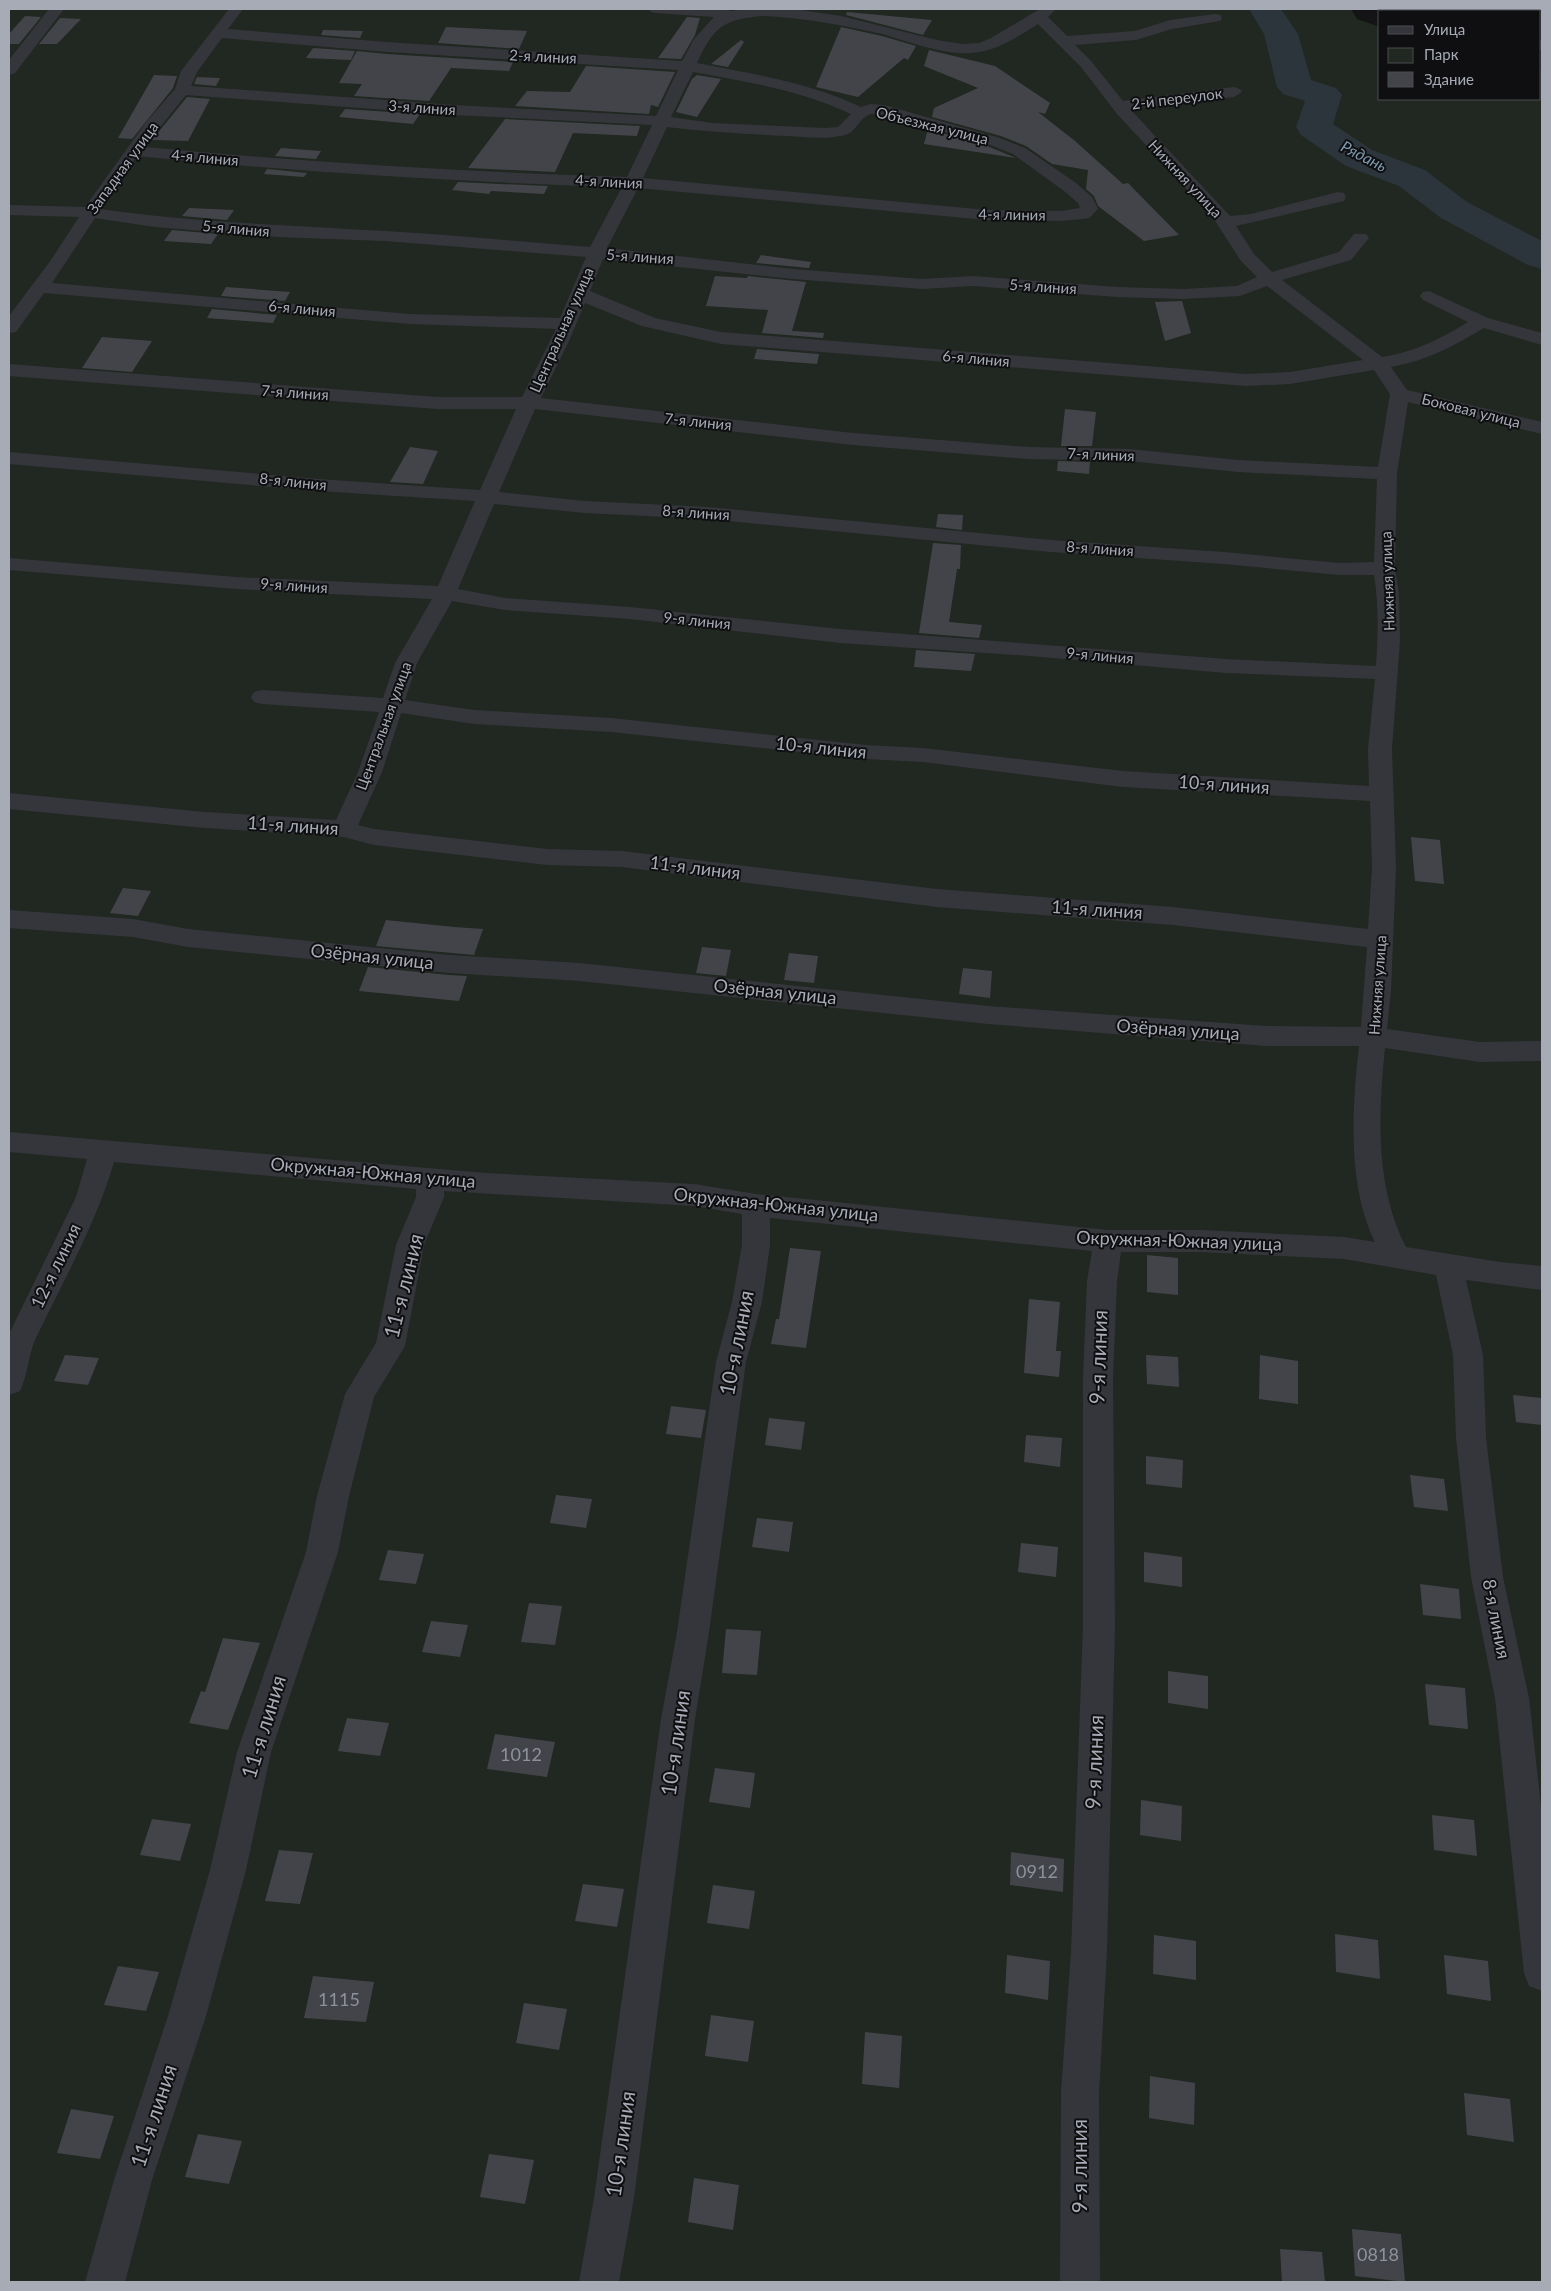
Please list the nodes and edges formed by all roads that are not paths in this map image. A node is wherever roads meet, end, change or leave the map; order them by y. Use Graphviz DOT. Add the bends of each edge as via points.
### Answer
graph roads {
  1 [pos="57,9"];
  2 [pos="236,9"];
  3 [pos="656,9"];
  4 [pos="1044,13"];
  5 [pos="731,15"];
  6 [pos="1215,18"];
  7 [pos="219,33"];
  8 [pos="1062,41"];
  9 [pos="688,66"];
  10 [pos="9,70"];
  11 [pos="182,90"];
  12 [pos="1234,92"];
  13 [pos="1120,106"];
  14 [pos="860,112"];
  15 [pos="662,121"];
  16 [pos="134,151"];
  17 [pos="633,182"];
  18 [pos="1338,197"];
  19 [pos="9,210"];
  20 [pos="90,212"];
  21 [pos="1083,214"];
  22 [pos="1225,222"];
  23 [pos="1360,238"];
  24 [pos="596,254"];
  25 [pos="1268,279"];
  26 [pos="38,287"];
  27 [pos="580,293"];
  28 [pos="1429,296"];
  29 [pos="1482,322"];
  30 [pos="567,324"];
  31 [pos="9,328"];
  32 [pos="1542,339"];
  33 [pos="1379,364"];
  34 [pos="9,370"];
  35 [pos="1400,394"];
  36 [pos="530,403"];
  37 [pos="1542,428"];
  38 [pos="9,458"];
  39 [pos="1388,473"];
  40 [pos="488,497"];
  41 [pos="9,564"];
  42 [pos="1384,568"];
  43 [pos="446,594"];
  44 [pos="1386,673"];
  45 [pos="262,697"];
  46 [pos="394,704"];
  47 [pos="1382,794"];
  48 [pos="9,801"];
  49 [pos="344,829"];
  50 [pos="9,919"];
  51 [pos="1381,939"];
  52 [pos="1375,1037"];
  53 [pos="1542,1051"];
  54 [pos="9,1142"];
  55 [pos="104,1150"];
  56 [pos="430,1178"];
  57 [pos="756,1205"];
  58 [pos="1108,1241"];
  59 [pos="1397,1257"];
  60 [pos="1448,1265"];
  61 [pos="1542,1278"];
  62 [pos="9,1382"];
  63 [pos="1542,1973"];
  64 [pos="105,2282"];
  65 [pos="598,2282"];
  66 [pos="1080,2282"];
  1 -- 10 [label="street"];
  2 -- 7 [label="street, Западная улица"];
  3 -- 5 [label="street"];
  4 -- 5 [label="street, Центральная улица" via="997,41 962,49 843,20 758,10"];
  4 -- 8 [label="street, Нижняя улица"];
  5 -- 9 [label="street, Центральная улица" via="708,30"];
  6 -- 8 [label="street" via="1170,25 1136,35"];
  7 -- 9 [label="street, 2-я линия"];
  7 -- 11 [label="street, Западная улица" via="189,71"];
  8 -- 13 [label="street, Нижняя улица" via="1086,64"];
  9 -- 14 [label="street, 2-я линия" via="787,85 835,100"];
  9 -- 15 [label="street, Центральная улица"];
  11 -- 15 [label="street, 3-я линия"];
  11 -- 16 [label="street, Западная улица"];
  12 -- 13 [label="street, 2-й переулок"];
  13 -- 22 [label="street, Нижняя улица"];
  14 -- 15 [label="street, Объезжая улица" via="849,127 825,133 712,128"];
  14 -- 21 [label="street, Объезжая улица" via="884,110 1019,151 1086,201 1089,209"];
  15 -- 17 [label="street, Центральная улица"];
  16 -- 17 [label="street, 4-я линия" via="359,168"];
  16 -- 20 [label="street, Западная улица"];
  17 -- 21 [label="street, 4-я линия" via="949,213"];
  17 -- 24 [label="street, Центральная улица"];
  18 -- 22 [label="street" via="1251,219"];
  19 -- 20 [label="street, 5-я линия"];
  20 -- 24 [label="street, 5-я линия" via="155,222 268,232 384,236"];
  20 -- 26 [label="street, Западная улица"];
  22 -- 25 [label="street, Нижняя улица" via="1247,258"];
  23 -- 25 [label="street, 5-я линия" via="1345,256"];
  24 -- 25 [label="street, 5-я линия" via="922,284 973,281 1117,292 1183,294 1240,291"];
  24 -- 27 [label="street, Центральная улица"];
  25 -- 33 [label="street, Нижняя улица"];
  26 -- 30 [label="street, 6-я линия" via="410,319"];
  26 -- 31 [label="street, Западная улица"];
  27 -- 30 [label="street, Центральная улица"];
  27 -- 33 [label="street, 6-я линия" via="604,306 681,332 765,343 1246,380 1290,378"];
  28 -- 29 [label="street"];
  29 -- 32 [label="street"];
  29 -- 33 [label="street, 6-я линия" via="1440,347"];
  30 -- 36 [label="street, Центральная улица"];
  33 -- 35 [label="street, Нижняя улица"];
  34 -- 36 [label="street, 7-я линия" via="437,403"];
  35 -- 37 [label="street, Боковая улица"];
  35 -- 39 [label="street, Нижняя улица"];
  36 -- 39 [label="street, 7-я линия" via="852,439 1029,453 1129,455 1238,466"];
  36 -- 40 [label="street, Центральная улица"];
  38 -- 40 [label="street, 8-я линия"];
  39 -- 42 [label="street, Нижняя улица"];
  40 -- 42 [label="street, 8-я линия" via="585,507 708,513 1339,569"];
  40 -- 43 [label="street, Центральная улица"];
  41 -- 43 [label="street, 9-я линия" via="236,583"];
  42 -- 44 [label="street, Нижняя улица" via="1389,640"];
  43 -- 44 [label="street, 9-я линия" via="505,604 630,613 979,648 1030,649 1226,666"];
  43 -- 46 [label="street, Центральная улица" via="406,663"];
  44 -- 47 [label="street, Нижняя улица" via="1380,749"];
  45 -- 46 [label="street, 10-я линия"];
  46 -- 47 [label="street, 10-я линия" via="474,717 602,724 951,758 1123,779"];
  46 -- 49 [label="street, Центральная улица" via="370,772"];
  47 -- 51 [label="street, Нижняя улица" via="1384,868"];
  48 -- 49 [label="street, 11-я линия" via="205,820"];
  49 -- 51 [label="street, 11-я линия" via="374,837 547,857 622,860 936,898 1173,916"];
  50 -- 52 [label="street, Озёрная улица" via="133,928 197,939 449,964 589,973 988,1016 1266,1036"];
  51 -- 52 [label="street, Нижняя улица"];
  52 -- 53 [label="street, Озёрная улица" via="1480,1052"];
  52 -- 59 [label="street, Нижняя улица" via="1368,1082 1366,1147 1381,1225"];
  54 -- 55 [label="street, Окружная-Южная улица"];
  55 -- 56 [label="street, Окружная-Южная улица"];
  55 -- 62 [label="street, 12-я линия" via="90,1197 20,1343"];
  56 -- 57 [label="street, Окружная-Южная улица" via="486,1184 694,1194"];
  56 -- 64 [label="street, 11-я линия" via="430,1197 410,1244 390,1346 360,1394 322,1552 254,1752 228,1870 190,2007 133,2180"];
  57 -- 58 [label="street, Окружная-Южная улица"];
  57 -- 65 [label="street, 10-я линия" via="756,1245 730,1371 678,1719 615,2188"];
  58 -- 59 [label="street, Окружная-Южная улица" via="1200,1241 1344,1248"];
  58 -- 66 [label="street, 9-я линия" via="1102,1281 1098,1378 1099,1626 1089,1950 1080,2093"];
  59 -- 60 [label="street, Окружная-Южная улица"];
  60 -- 61 [label="street, Окружная-Южная улица"];
  60 -- 63 [label="street, 8-я линия" via="1468,1354 1470,1438 1487,1577 1512,1698"];
}
